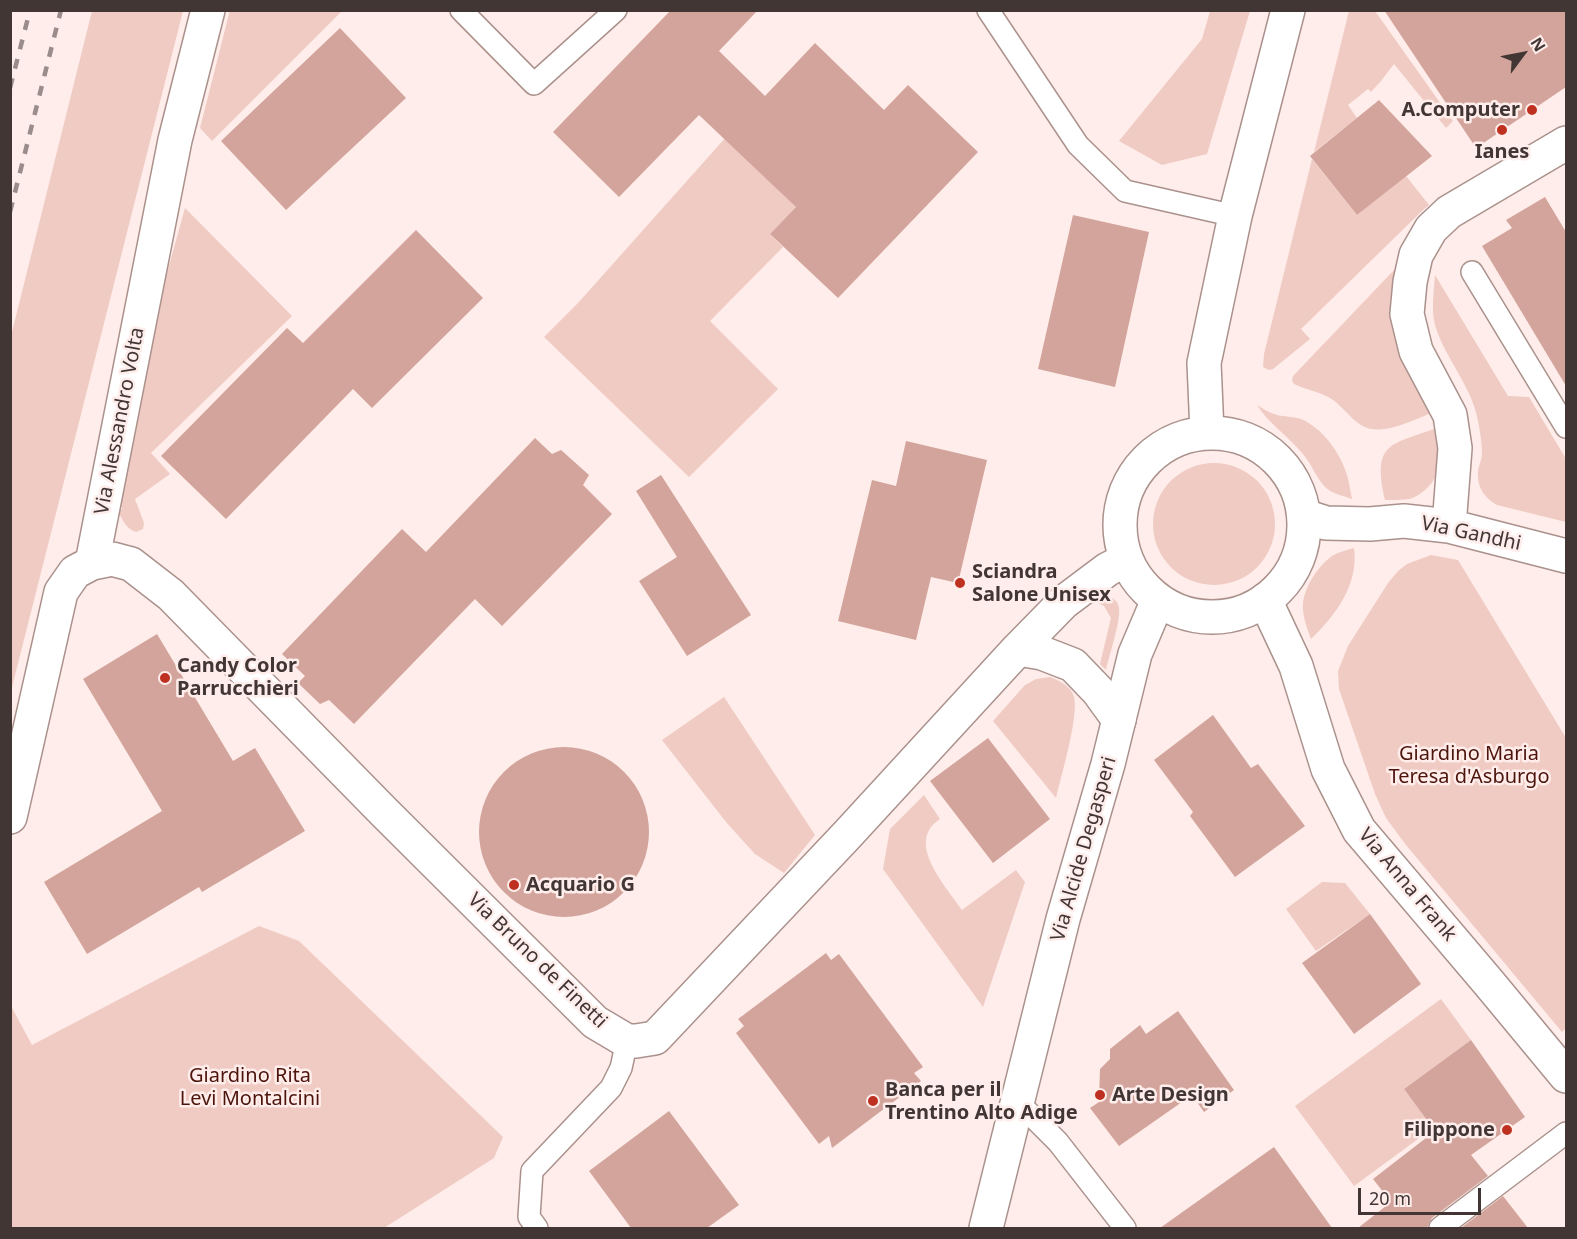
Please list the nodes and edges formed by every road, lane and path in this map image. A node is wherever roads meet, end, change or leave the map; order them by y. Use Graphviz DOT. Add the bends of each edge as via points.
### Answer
graph roads {
  1 [pos="208,10"];
  2 [pos="461,10"];
  3 [pos="616,10"];
  4 [pos="988,10"];
  5 [pos="1288,10"];
  6 [pos="1566,143"];
  7 [pos="1235,216"];
  8 [pos="1472,272"];
  9 [pos="1566,427"];
  10 [pos="1207,432"];
  11 [pos="1304,516"];
  12 [pos="1449,526"];
  13 [pos="1566,556"];
  14 [pos="1126,560"];
  15 [pos="92,563"];
  16 [pos="1158,600"];
  17 [pos="1265,600"];
  18 [pos="1018,649"];
  19 [pos="1119,720"];
  20 [pos="10,817"];
  21 [pos="627,1041"];
  22 [pos="1566,1076"];
  23 [pos="1018,1102"];
  24 [pos="1566,1133"];
  25 [pos="537,1228"];
  26 [pos="986,1228"];
  27 [pos="1125,1228"];
  28 [pos="1440,1228"];
  1 -- 15 [label="street, Via Alessandro Volta" via="173,147"];
  2 -- 3 [label="lane" via="534,84"];
  4 -- 7 [label="lane" via="1078,145 1125,191"];
  5 -- 7 [label="street"];
  6 -- 12 [label="street" via="1449,212 1431,229 1416,255 1407,314 1416,351 1450,415 1455,448"];
  7 -- 10 [label="street" via="1204,363"];
  8 -- 9 [label="lane"];
  10 -- 11 [label="street" via="1245,438 1277,459 1298,491"];
  10 -- 14 [label="street" via="1165,445 1134,475 1126,488 1120,516 1119,531"];
  11 -- 12 [label="street, Via Gandhi" via="1326,523"];
  11 -- 17 [label="street" via="1298,556 1285,581"];
  12 -- 13 [label="street, Via Gandhi"];
  14 -- 16 [label="street" via="1139,582"];
  14 -- 18 [label="street, Via Bruno de Finetti" via="1064,602"];
  15 -- 20 [label="street" via="75,572 61,592"];
  15 -- 21 [label="street, Via Bruno de Finetti" via="112,559 130,564 171,595 595,1022"];
  16 -- 17 [label="street" via="1181,612 1205,617 1243,612"];
  16 -- 19 [label="street, Via Alcide Degasperi" via="1135,654"];
  17 -- 22 [label="street, Via Anna Frank" via="1296,666 1328,769 1359,830"];
  18 -- 19 [label="street" via="1073,665"];
  18 -- 21 [label="street, Via Bruno de Finetti" via="655,1038"];
  19 -- 23 [label="street, Via Alcide Degasperi" via="1063,919"];
  21 -- 25 [label="lane" via="621,1068 611,1088 532,1171 529,1217"];
  23 -- 26 [label="street, Via Alcide Degasperi"];
  23 -- 27 [label="lane" via="1058,1142"];
  24 -- 28 [label="lane"];
}
